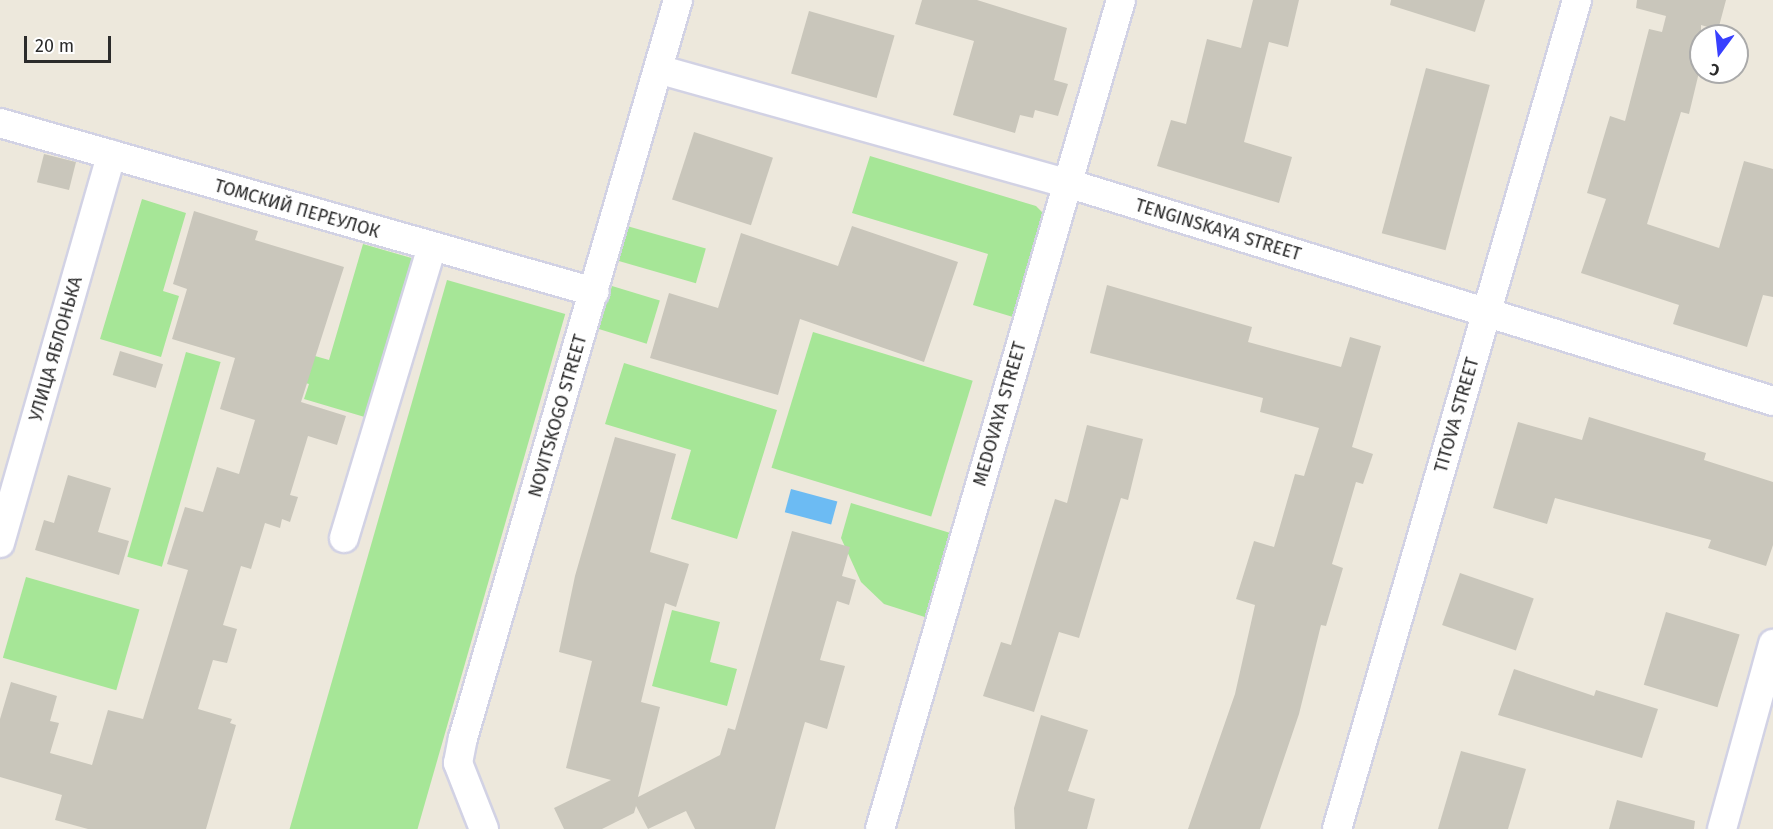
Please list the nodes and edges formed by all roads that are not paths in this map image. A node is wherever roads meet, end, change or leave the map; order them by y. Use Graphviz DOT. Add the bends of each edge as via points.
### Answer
graph roads {
  1 [pos="678,0"];
  2 [pos="1121,0"];
  3 [pos="1577,0"];
  4 [pos="661,70"];
  5 [pos="0,123"];
  6 [pos="111,155"];
  7 [pos="1067,183"];
  8 [pos="432,247"];
  9 [pos="594,292"];
  10 [pos="1486,314"];
  11 [pos="1773,401"];
  12 [pos="344,538"];
  13 [pos="0,543"];
  14 [pos="1773,644"];
  15 [pos="484,829"];
  16 [pos="880,829"];
  17 [pos="1337,829"];
  18 [pos="1722,829"];
  1 -- 4 [label="street, NOVITSKOGO STREET"];
  2 -- 7 [label="street, MEDOVAYA STREET"];
  3 -- 10 [label="street, TITOVA STREET"];
  4 -- 7 [label="street, TENGINSKAYA STREET"];
  4 -- 9 [label="street, NOVITSKOGO STREET"];
  5 -- 6 [label="street, ТОМСКИЙ ПЕРЕУЛОК"];
  6 -- 8 [label="street, ТОМСКИЙ ПЕРЕУЛОК"];
  6 -- 13 [label="street, УЛИЦА ЯБЛОНЬКА"];
  7 -- 10 [label="street, TENGINSKAYA STREET"];
  7 -- 16 [label="street, MEDOVAYA STREET"];
  8 -- 9 [label="street, ТОМСКИЙ ПЕРЕУЛОК"];
  8 -- 12 [label="street"];
  9 -- 15 [label="street, NOVITSKOGO STREET" via="462,738 458,763"];
  10 -- 11 [label="street, TENGINSKAYA STREET"];
  10 -- 17 [label="street, TITOVA STREET"];
  14 -- 18 [label="street"];
}
